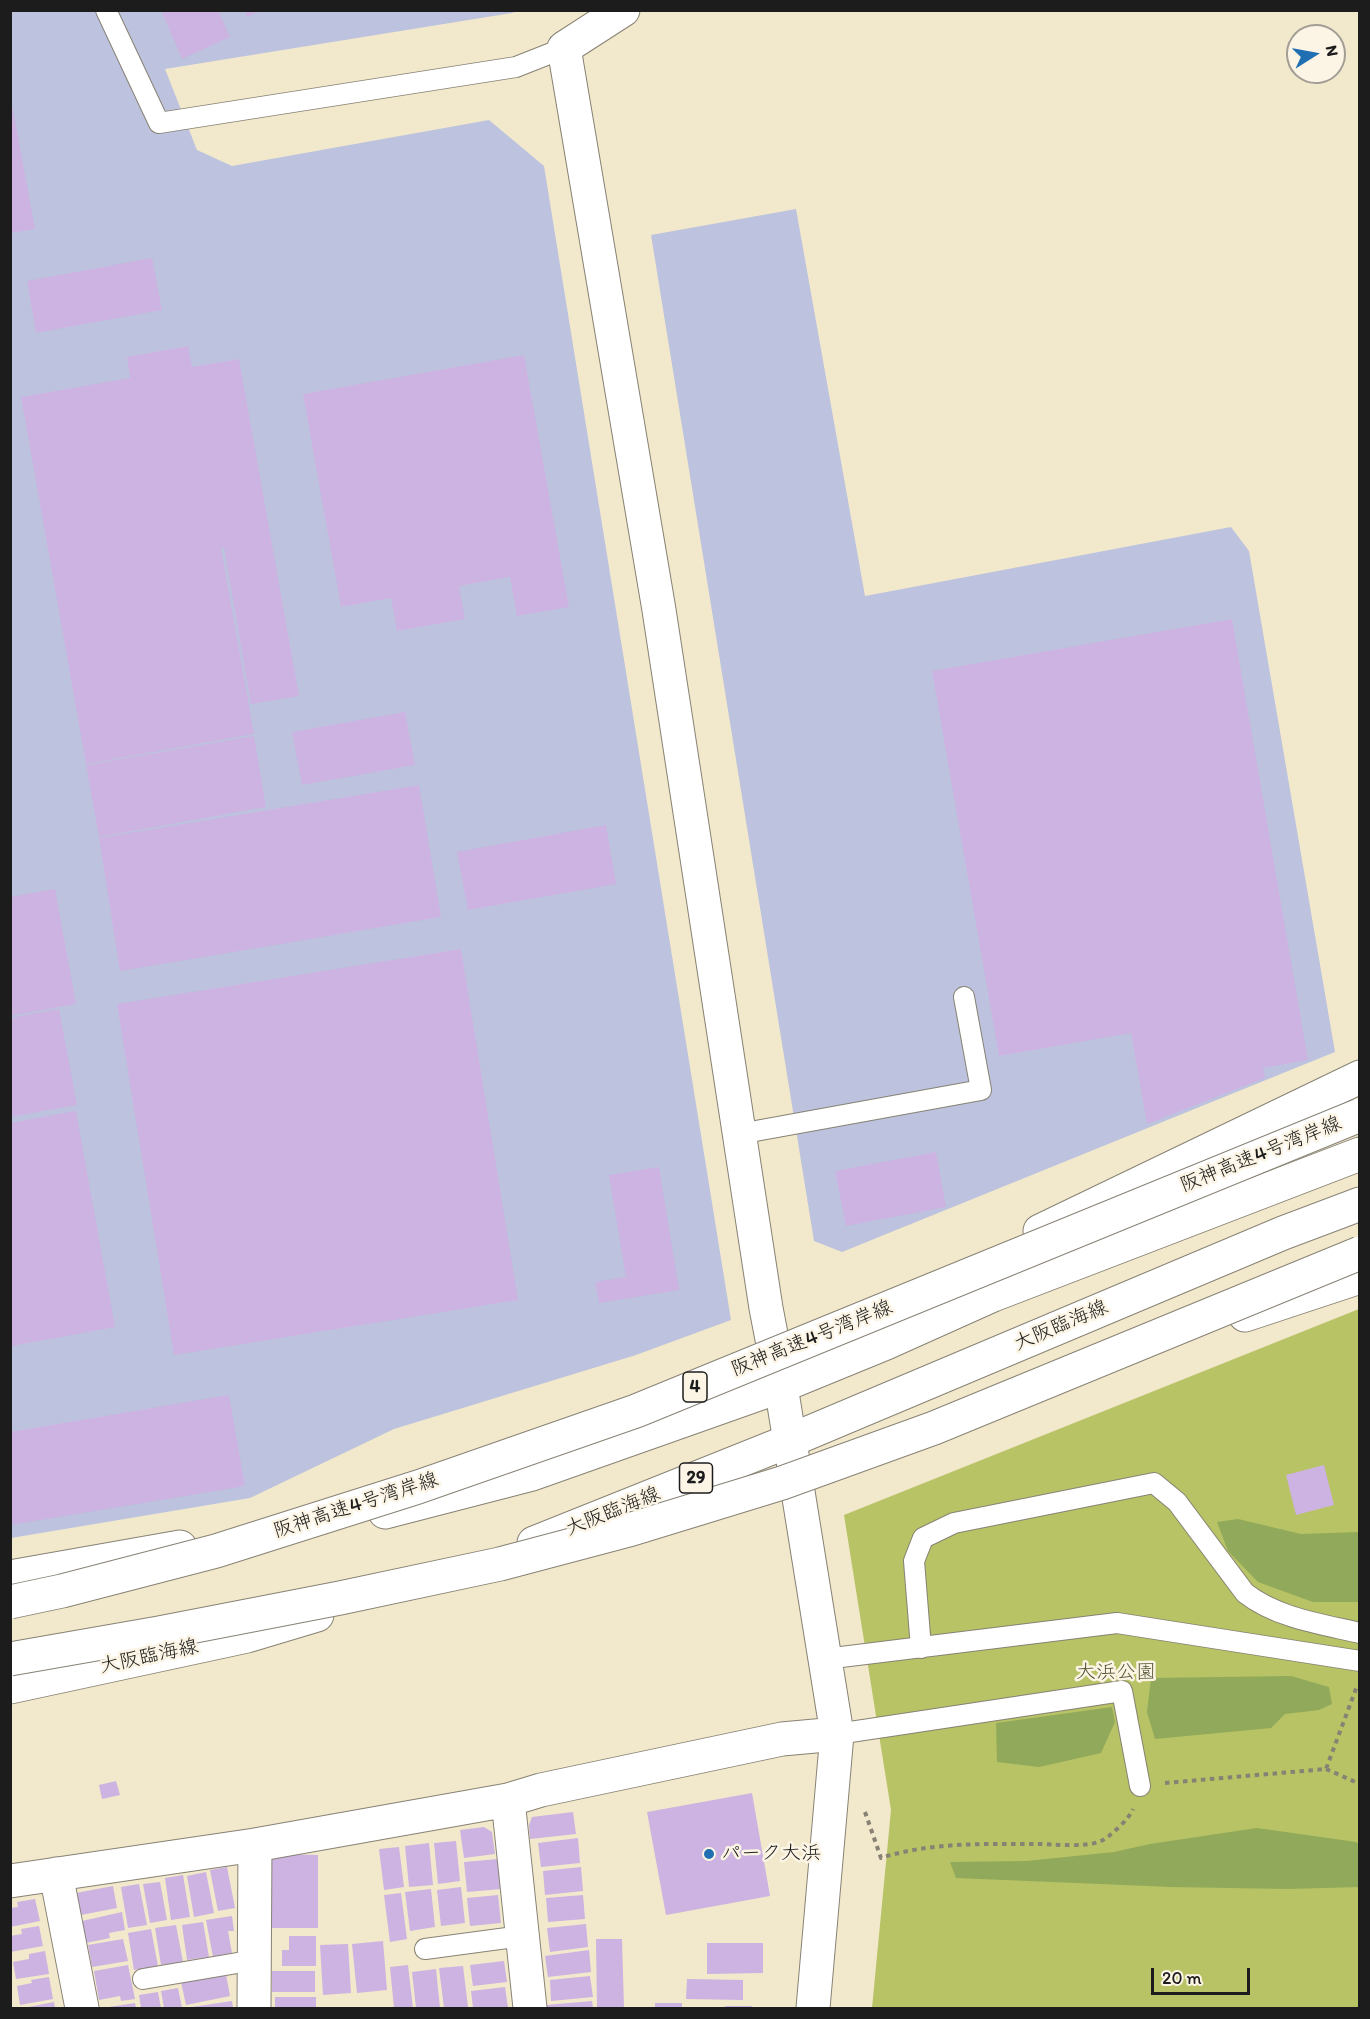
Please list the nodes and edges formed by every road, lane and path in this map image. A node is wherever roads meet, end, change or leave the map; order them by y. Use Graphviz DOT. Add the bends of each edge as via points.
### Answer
graph roads {
  1 [pos="106,10"];
  2 [pos="623,10"];
  3 [pos="564,48"];
  4 [pos="964,997"];
  5 [pos="1359,1077"];
  6 [pos="1359,1115"];
  7 [pos="739,1134"];
  8 [pos="1359,1154"];
  9 [pos="1359,1204"];
  10 [pos="1359,1253"];
  11 [pos="1359,1277"];
  12 [pos="864,1318"];
  13 [pos="1109,1356"];
  14 [pos="781,1386"];
  15 [pos="789,1440"];
  16 [pos="10,1577"];
  17 [pos="10,1602"];
  18 [pos="1359,1633"];
  19 [pos="921,1648"];
  20 [pos="10,1659"];
  21 [pos="825,1659"];
  22 [pos="1359,1661"];
  23 [pos="1359,1679"];
  24 [pos="10,1687"];
  25 [pos="837,1734"];
  26 [pos="1326,1769"];
  27 [pos="1359,1784"];
  28 [pos="1140,1786"];
  29 [pos="508,1800"];
  30 [pos="861,1802"];
  31 [pos="255,1845"];
  32 [pos="56,1874"];
  33 [pos="10,1881"];
  34 [pos="522,1936"];
  35 [pos="425,1949"];
  36 [pos="255,1960"];
  37 [pos="143,1979"];
  38 [pos="82,2008"];
  39 [pos="254,2008"];
  40 [pos="530,2008"];
  41 [pos="813,2008"];
  1 -- 3 [label="lane" via="159,123 516,68"];
  2 -- 3 [label="main road"];
  3 -- 7 [label="main road" via="659,610"];
  4 -- 7 [label="lane" via="981,1090"];
  5 -- 12 [label="main road, bridge"];
  6 -- 12 [label="main road, 阪神高速4号湾岸線 / 4, bridge"];
  7 -- 14 [label="main road"];
  8 -- 14 [label="main road" via="993,1295"];
  9 -- 15 [label="main road, 大阪臨海線 / 29"];
  10 -- 13 [label="main road, bridge"];
  11 -- 13 [label="main road, bridge"];
  12 -- 17 [label="main road, 阪神高速4号湾岸線 / 4, bridge" via="636,1411 418,1487 216,1551"];
  13 -- 20 [label="main road, bridge" via="934,1428 782,1483 632,1529 500,1564 363,1593"];
  14 -- 15 [label="main road"];
  14 -- 16 [label="main road" via="532,1474 387,1512"];
  15 -- 21 [label="main road"];
  15 -- 24 [label="main road, 大阪臨海線 / 29" via="555,1535 399,1590 247,1636"];
  18 -- 19 [label="lane" via="1293,1617 1255,1601 1177,1502 1154,1483 954,1523 923,1538 914,1561"];
  19 -- 21 [label="lane"];
  19 -- 22 [label="lane" via="1117,1623"];
  21 -- 25 [label="main road"];
  23 -- 26 [label="path"];
  25 -- 28 [label="lane" via="1122,1691"];
  25 -- 29 [label="main road" via="782,1739"];
  25 -- 41 [label="main road"];
  26 -- 27 [label="path"];
  26 -- 28 [label="path"];
  28 -- 30 [label="path" via="1130,1816 1101,1841 923,1848 881,1858"];
  29 -- 31 [label="main road"];
  29 -- 34 [label="main road"];
  31 -- 32 [label="main road"];
  31 -- 36 [label="main road"];
  32 -- 33 [label="main road"];
  32 -- 38 [label="main road"];
  34 -- 35 [label="lane"];
  34 -- 40 [label="main road"];
  36 -- 37 [label="lane"];
  36 -- 39 [label="main road"];
}
